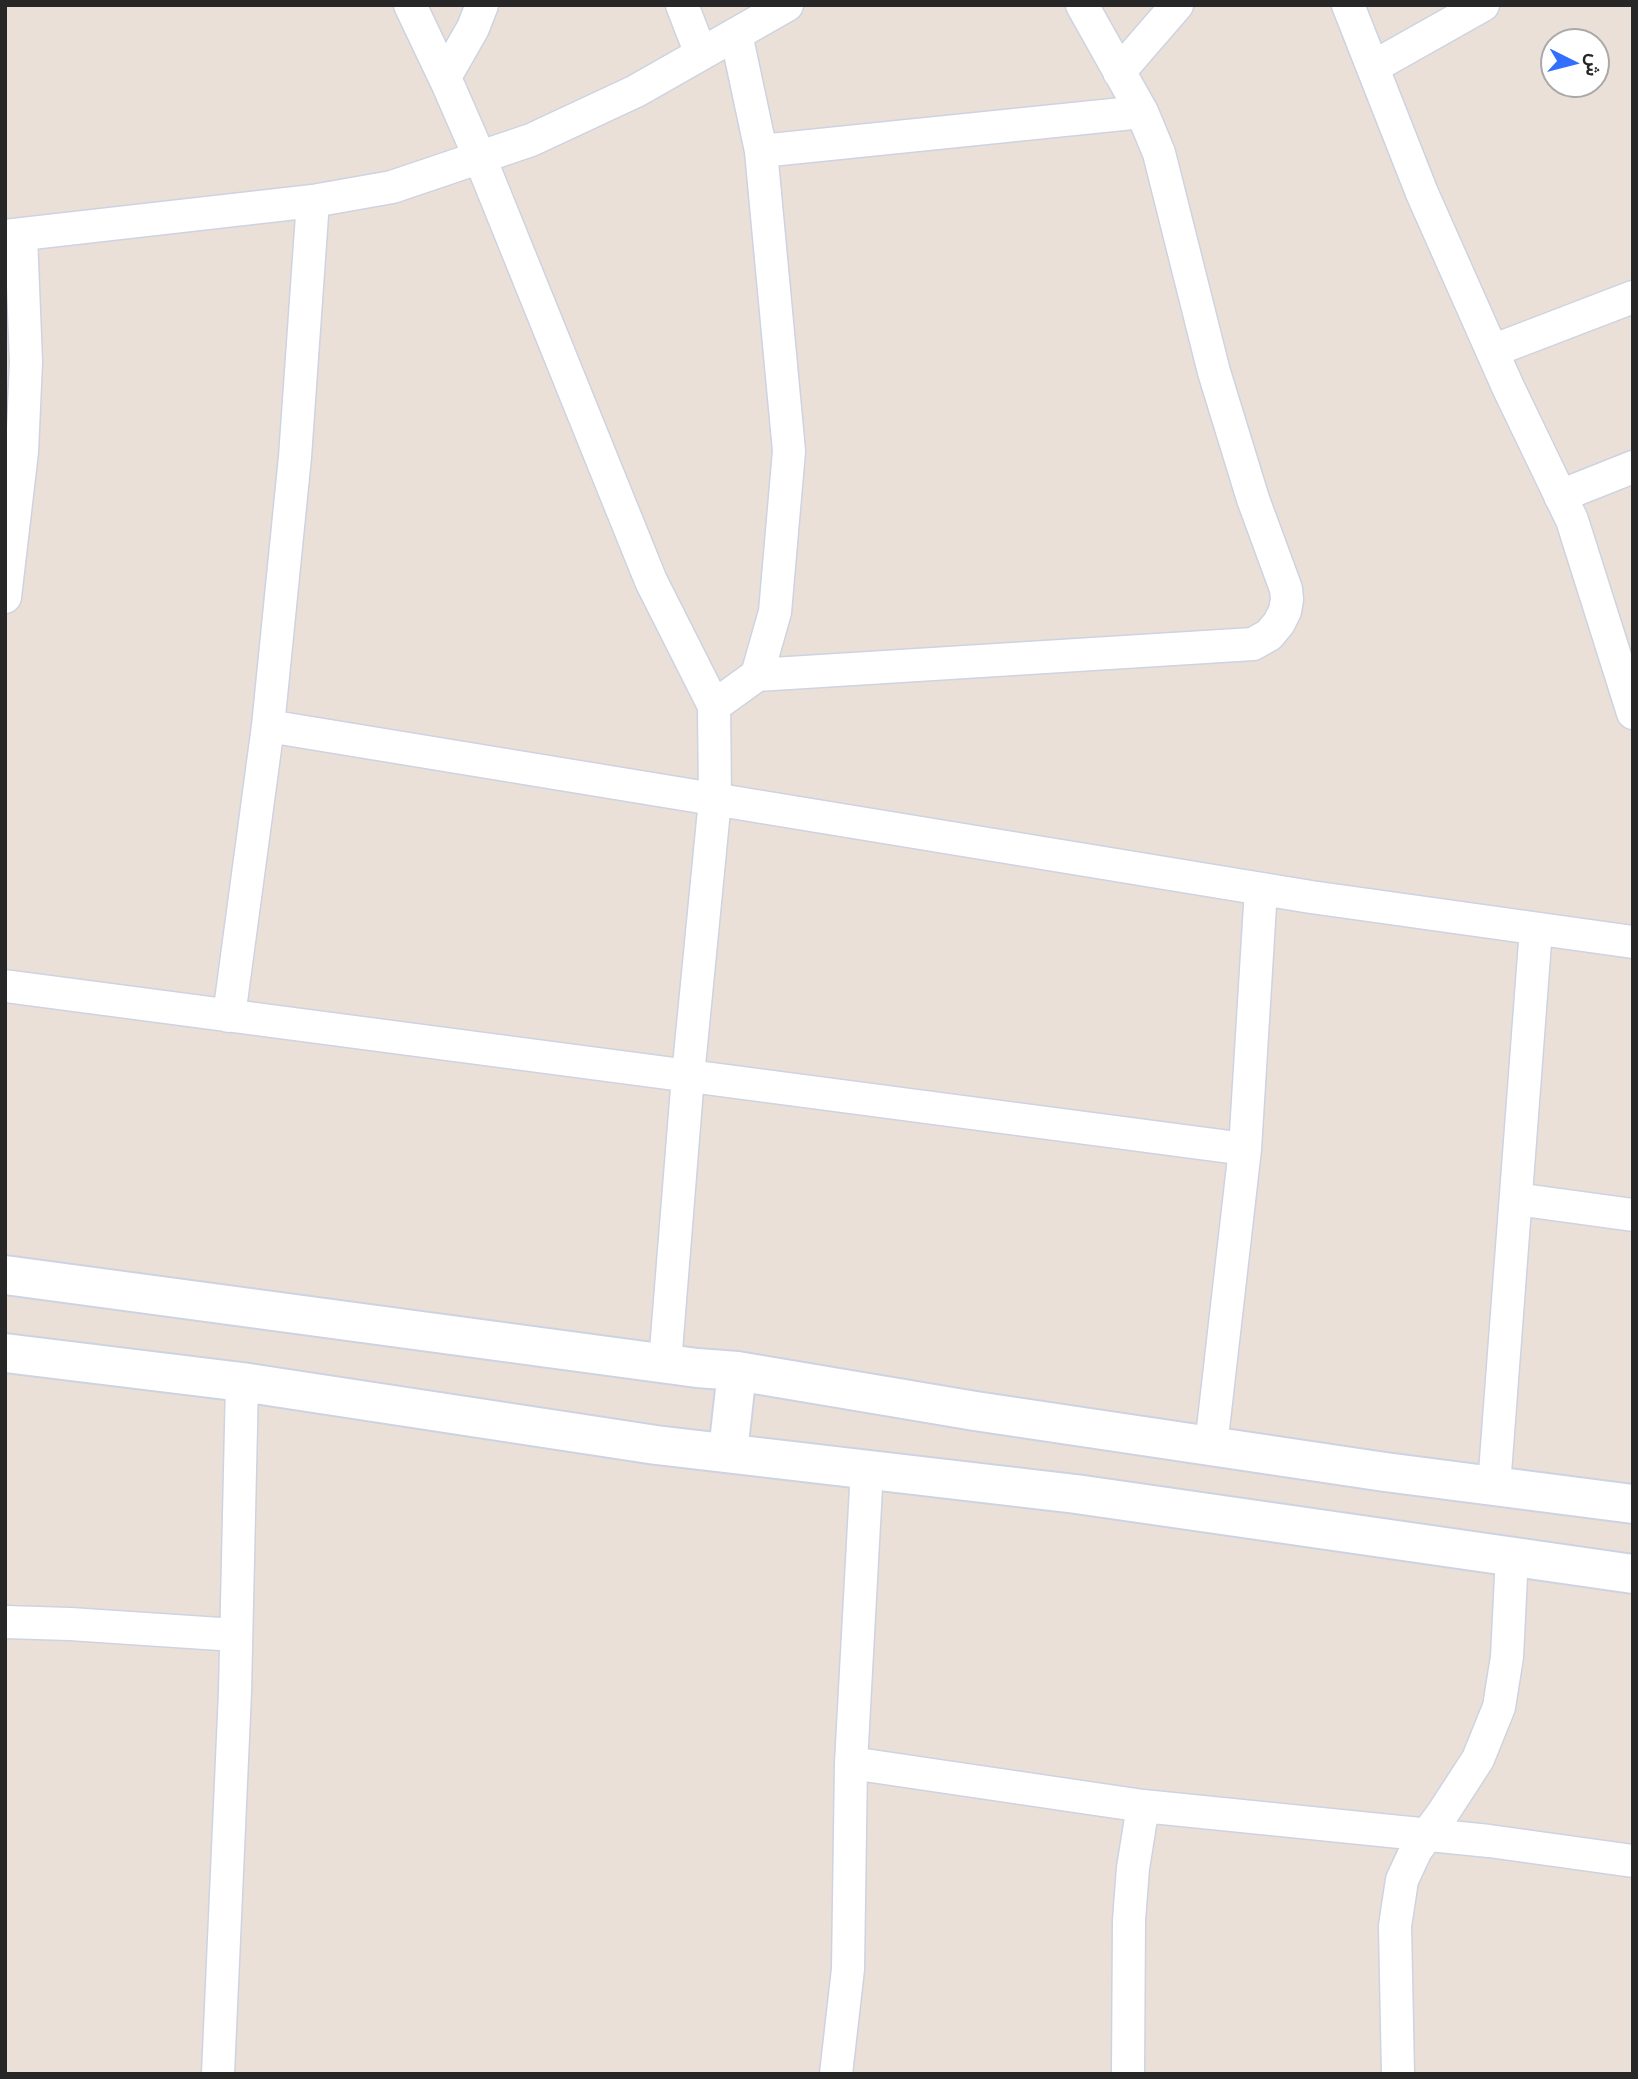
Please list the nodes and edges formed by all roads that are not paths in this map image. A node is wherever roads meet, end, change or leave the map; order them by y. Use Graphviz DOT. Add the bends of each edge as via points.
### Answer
graph roads {
  1 [pos="410,5"];
  2 [pos="482,5"];
  3 [pos="682,5"];
  4 [pos="787,5"];
  5 [pos="1083,5"];
  6 [pos="1177,5"];
  7 [pos="1348,5"];
  8 [pos="1483,5"];
  9 [pos="736,34"];
  10 [pos="701,54"];
  11 [pos="1373,67"];
  12 [pos="1119,72"];
  13 [pos="445,77"];
  14 [pos="1142,113"];
  15 [pos="761,150"];
  16 [pos="480,158"];
  17 [pos="313,201"];
  18 [pos="13,236"];
  19 [pos="1633,297"];
  20 [pos="1492,351"];
  21 [pos="1633,467"];
  22 [pos="1560,496"];
  23 [pos="5,597"];
  24 [pos="757,675"];
  25 [pos="714,706"];
  26 [pos="1632,708"];
  27 [pos="268,726"];
  28 [pos="715,800"];
  29 [pos="1261,889"];
  30 [pos="1536,929"];
  31 [pos="1633,942"];
  32 [pos="5,986"];
  33 [pos="229,1016"];
  34 [pos="688,1076"];
  35 [pos="1245,1149"];
  36 [pos="1516,1199"];
  37 [pos="1633,1215"];
  38 [pos="5,1275"];
  39 [pos="5,1353"];
  40 [pos="666,1363"];
  41 [pos="737,1371"];
  42 [pos="242,1382"];
  43 [pos="1211,1446"];
  44 [pos="729,1452"];
  45 [pos="867,1469"];
  46 [pos="1494,1486"];
  47 [pos="1633,1504"];
  48 [pos="1512,1556"];
  49 [pos="1633,1574"];
  50 [pos="5,1622"];
  51 [pos="235,1635"];
  52 [pos="851,1763"];
  53 [pos="1143,1806"];
  54 [pos="1426,1836"];
  55 [pos="1633,1861"];
  56 [pos="218,2074"];
  57 [pos="836,2074"];
  58 [pos="1128,2074"];
  59 [pos="1398,2074"];
  1 -- 13 [label="street"];
  2 -- 13 [label="street"];
  3 -- 10 [label="street"];
  4 -- 9 [label="street"];
  5 -- 12 [label="street"];
  6 -- 12 [label="street"];
  7 -- 11 [label="street"];
  8 -- 11 [label="street"];
  9 -- 10 [label="street"];
  9 -- 15 [label="street"];
  10 -- 16 [label="street" via="636,92"];
  11 -- 20 [label="street" via="1422,193"];
  12 -- 14 [label="street"];
  13 -- 16 [label="street"];
  14 -- 15 [label="street"];
  14 -- 24 [label="street" via="1159,153 1214,372 1286,589 1279,623 1253,644"];
  15 -- 24 [label="street" via="789,451 775,612"];
  16 -- 17 [label="street" via="392,187"];
  16 -- 25 [label="street" via="651,581"];
  17 -- 18 [label="street"];
  17 -- 27 [label="street" via="295,457"];
  18 -- 23 [label="street" via="26,362 22,452"];
  19 -- 20 [label="street"];
  20 -- 22 [label="street"];
  21 -- 22 [label="street"];
  22 -- 26 [label="street" via="1578,538"];
  24 -- 25 [label="street"];
  25 -- 28 [label="street"];
  27 -- 28 [label="street"];
  27 -- 33 [label="street"];
  28 -- 29 [label="street"];
  28 -- 34 [label="street"];
  29 -- 30 [label="street"];
  29 -- 35 [label="street"];
  30 -- 31 [label="street"];
  30 -- 36 [label="street"];
  32 -- 33 [label="street"];
  33 -- 34 [label="street"];
  34 -- 35 [label="street"];
  34 -- 40 [label="street"];
  35 -- 43 [label="street"];
  36 -- 37 [label="street"];
  36 -- 46 [label="street"];
  38 -- 40 [label="street"];
  39 -- 42 [label="street"];
  40 -- 41 [label="street"];
  41 -- 43 [label="street"];
  41 -- 44 [label="street"];
  42 -- 44 [label="street"];
  42 -- 51 [label="street"];
  43 -- 46 [label="street"];
  44 -- 45 [label="street"];
  45 -- 48 [label="street"];
  45 -- 52 [label="street"];
  46 -- 47 [label="street"];
  48 -- 49 [label="street"];
  48 -- 54 [label="street" via="1507,1657 1499,1707 1478,1759"];
  50 -- 51 [label="street"];
  51 -- 56 [label="street"];
  52 -- 53 [label="street"];
  52 -- 57 [label="street" via="848,1969"];
  53 -- 54 [label="street"];
  53 -- 58 [label="street" via="1129,1920"];
  54 -- 55 [label="street"];
  54 -- 59 [label="street" via="1402,1880 1395,1926"];
}
